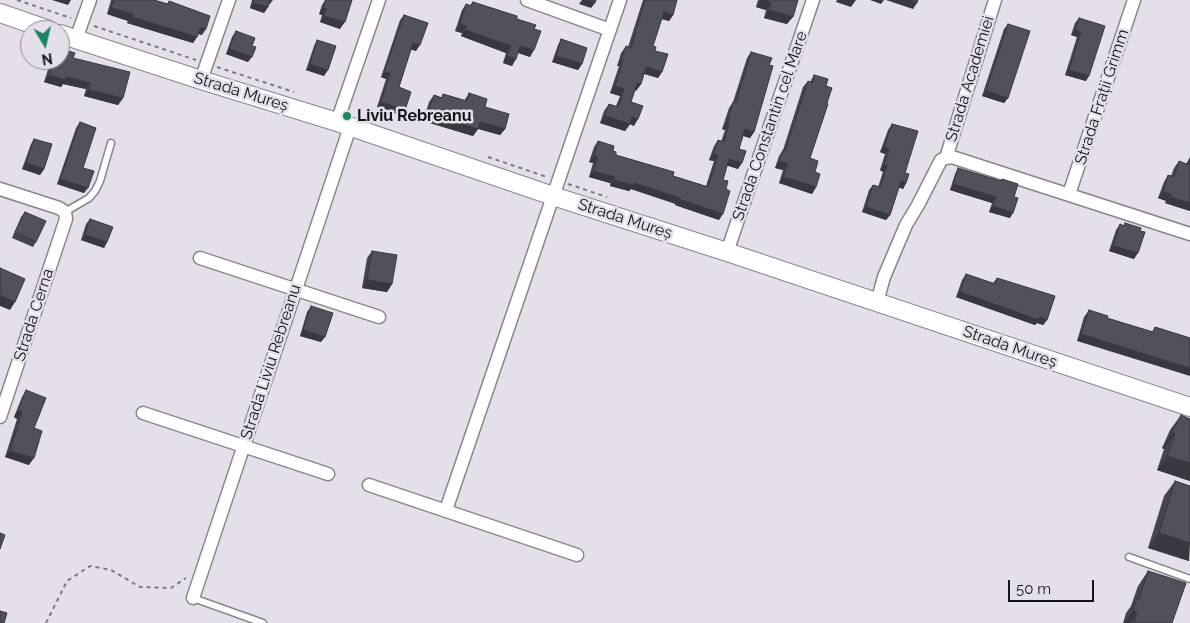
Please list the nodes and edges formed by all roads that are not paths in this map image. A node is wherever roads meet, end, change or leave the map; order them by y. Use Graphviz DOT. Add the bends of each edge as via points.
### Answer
graph roads {
  1 [pos="90,0"];
  2 [pos="229,0"];
  3 [pos="379,0"];
  4 [pos="527,0"];
  5 [pos="620,0"];
  6 [pos="813,0"];
  7 [pos="995,0"];
  8 [pos="1134,0"];
  9 [pos="0,13"];
  10 [pos="20,20"];
  11 [pos="610,30"];
  12 [pos="70,34"];
  13 [pos="70,37"];
  14 [pos="201,80"];
  15 [pos="343,124"];
  16 [pos="112,143"];
  17 [pos="946,158"];
  18 [pos="555,188"];
  19 [pos="0,189"];
  20 [pos="1069,194"];
  21 [pos="65,212"];
  22 [pos="1190,234"];
  23 [pos="727,252"];
  24 [pos="200,258"];
  25 [pos="296,290"];
  26 [pos="876,302"];
  27 [pos="379,317"];
  28 [pos="1190,407"];
  29 [pos="143,413"];
  30 [pos="0,417"];
  31 [pos="243,446"];
  32 [pos="328,474"];
  33 [pos="369,485"];
  34 [pos="446,510"];
  35 [pos="577,555"];
  36 [pos="1129,557"];
  37 [pos="1190,579"];
  38 [pos="193,598"];
  39 [pos="263,623"];
  1 -- 12 [label="street" via="82,22"];
  2 -- 14 [label="street"];
  3 -- 15 [label="street, Strada Liviu Rebreanu"];
  4 -- 11 [label="street"];
  5 -- 11 [label="street"];
  6 -- 23 [label="street, Strada Constantin cel Mare"];
  7 -- 17 [label="street, Strada Academiei"];
  8 -- 20 [label="street, Strada Frații Grimm"];
  9 -- 10 [label="street"];
  11 -- 18 [label="street"];
  13 -- 14 [label="street, Strada Mureș"];
  14 -- 15 [label="street, Strada Mureș"];
  15 -- 18 [label="street, Strada Mureș"];
  15 -- 25 [label="street, Strada Liviu Rebreanu"];
  16 -- 21 [label="lane" via="95,191"];
  17 -- 20 [label="street" via="952,157"];
  17 -- 26 [label="street, Strada Academiei" via="941,160 906,225"];
  18 -- 23 [label="street, Strada Mureș"];
  18 -- 34 [label="street"];
  19 -- 21 [label="street"];
  20 -- 22 [label="street"];
  21 -- 30 [label="street, Strada Cerna" via="66,219"];
  23 -- 26 [label="street, Strada Mureș"];
  24 -- 25 [label="street"];
  25 -- 27 [label="street"];
  25 -- 31 [label="street, Strada Liviu Rebreanu"];
  26 -- 28 [label="street, Strada Mureș"];
  29 -- 31 [label="street"];
  31 -- 32 [label="street"];
  31 -- 38 [label="street, Strada Liviu Rebreanu"];
  33 -- 34 [label="street"];
  34 -- 35 [label="street"];
  36 -- 37 [label="lane"];
  38 -- 39 [label="lane"];
}
